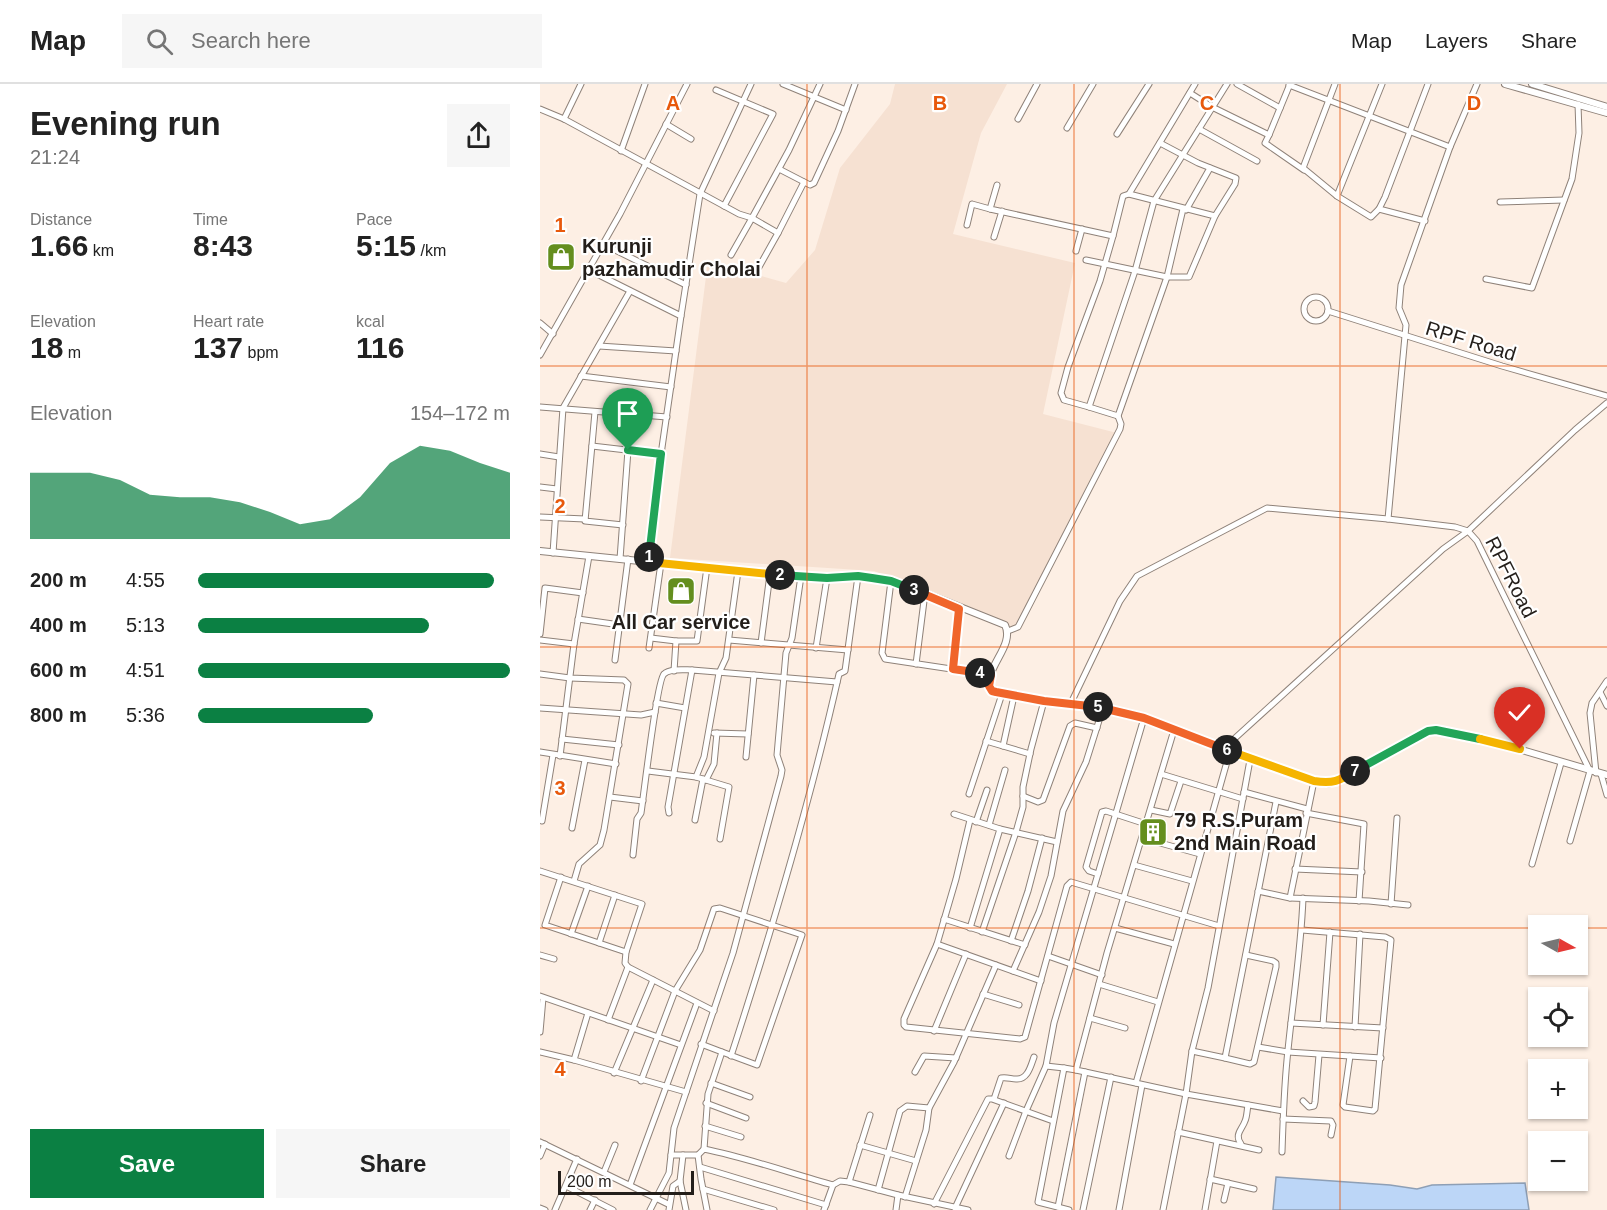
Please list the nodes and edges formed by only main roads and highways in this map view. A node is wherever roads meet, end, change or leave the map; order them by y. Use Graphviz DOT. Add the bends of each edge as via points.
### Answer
graph roads {
  1 [pos="1505,84"];
  2 [pos="1532,84"];
  3 [pos="1579,101"];
  4 [pos="1607,107"];
  5 [pos="1607,113"];
  6 [pos="540,551"];
  7 [pos="1599,773"];
  1 -- 3 [label="main road"];
  2 -- 3 [label="main road"];
  3 -- 4 [label="main road"];
  3 -- 5 [label="main road"];
  6 -- 7 [label="main road" via="770,574 858,576 891,581 1005,625 1006,642 991,675 992,691 1144,718 1251,760 1328,784 1432,730 1505,745"];
}
